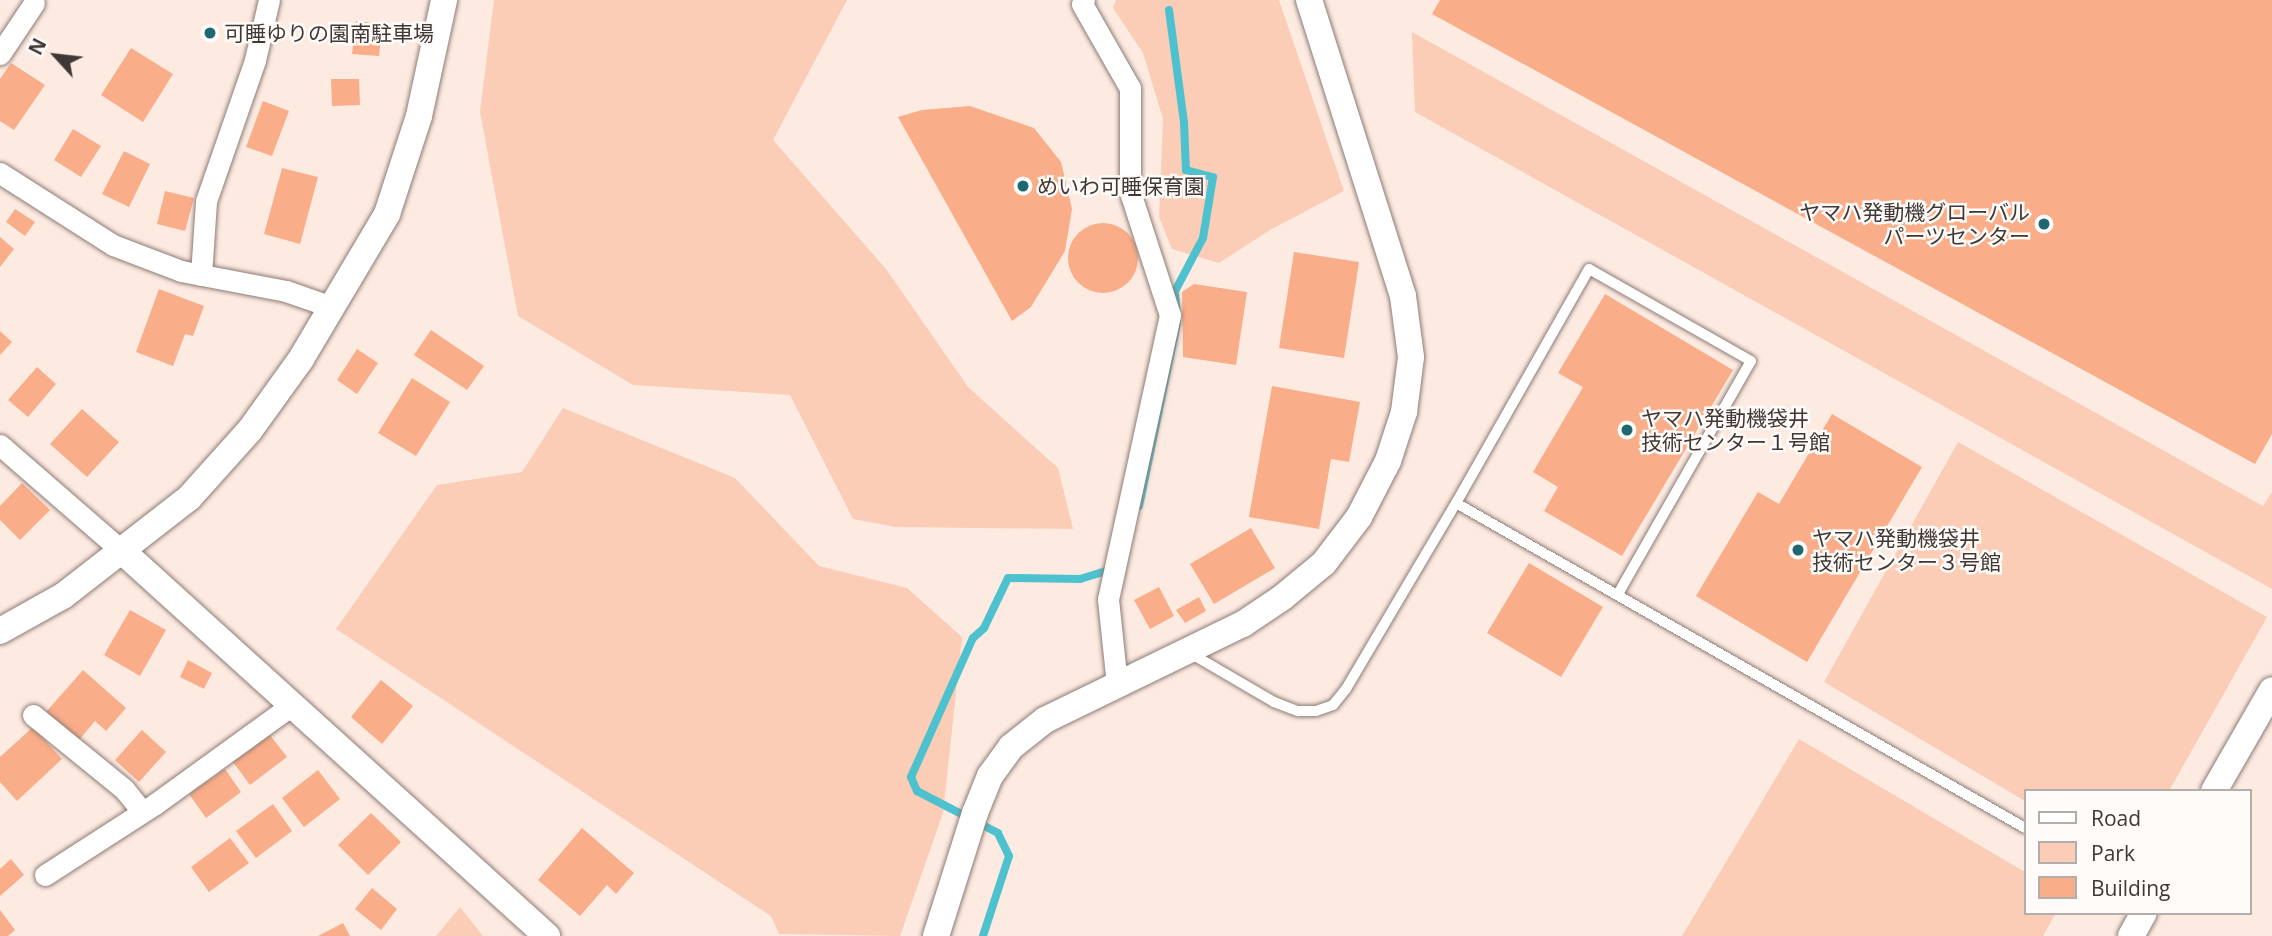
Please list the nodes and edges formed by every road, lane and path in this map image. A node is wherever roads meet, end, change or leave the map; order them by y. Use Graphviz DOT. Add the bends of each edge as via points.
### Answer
graph roads {
  1 [pos="270,0"];
  2 [pos="444,0"];
  3 [pos="1084,0"];
  4 [pos="1309,0"];
  5 [pos="34,3"];
  6 [pos="0,54"];
  7 [pos="0,173"];
  8 [pos="201,275"];
  9 [pos="332,307"];
  10 [pos="0,445"];
  11 [pos="1456,503"];
  12 [pos="121,550"];
  13 [pos="1618,594"];
  14 [pos="0,631"];
  15 [pos="1187,651"];
  16 [pos="1117,685"];
  17 [pos="2272,690"];
  18 [pos="292,705"];
  19 [pos="33,715"];
  20 [pos="2215,789"];
  21 [pos="142,811"];
  22 [pos="2024,827"];
  23 [pos="45,875"];
  24 [pos="2143,915"];
  25 [pos="547,936"];
  26 [pos="936,936"];
  27 [pos="2131,936"];
  1 -- 8 [label="street" via="255,60 206,201"];
  2 -- 9 [label="street" via="419,116 387,214"];
  3 -- 16 [label="street" via="1082,4 1130,88 1130,192 1170,315 1108,599"];
  4 -- 15 [label="street" via="1402,296 1411,357 1404,411 1388,461 1359,517 1324,563 1244,624"];
  5 -- 6 [label="street"];
  7 -- 8 [label="street" via="113,246"];
  8 -- 9 [label="street" via="286,291"];
  9 -- 12 [label="street" via="250,430 190,498"];
  10 -- 12 [label="street"];
  11 -- 13 [label="lane"];
  11 -- 13 [label="lane" via="1589,269 1751,361"];
  11 -- 15 [label="lane" via="1346,690 1332,705 1316,711 1286,707"];
  12 -- 14 [label="street" via="63,596"];
  12 -- 18 [label="street"];
  13 -- 22 [label="lane"];
  15 -- 16 [label="street"];
  16 -- 26 [label="street" via="1045,720 1011,747 990,776"];
  17 -- 20 [label="street"];
  18 -- 21 [label="street"];
  18 -- 25 [label="street"];
  19 -- 21 [label="street" via="124,789"];
  21 -- 23 [label="street"];
  24 -- 27 [label="street"];
}
